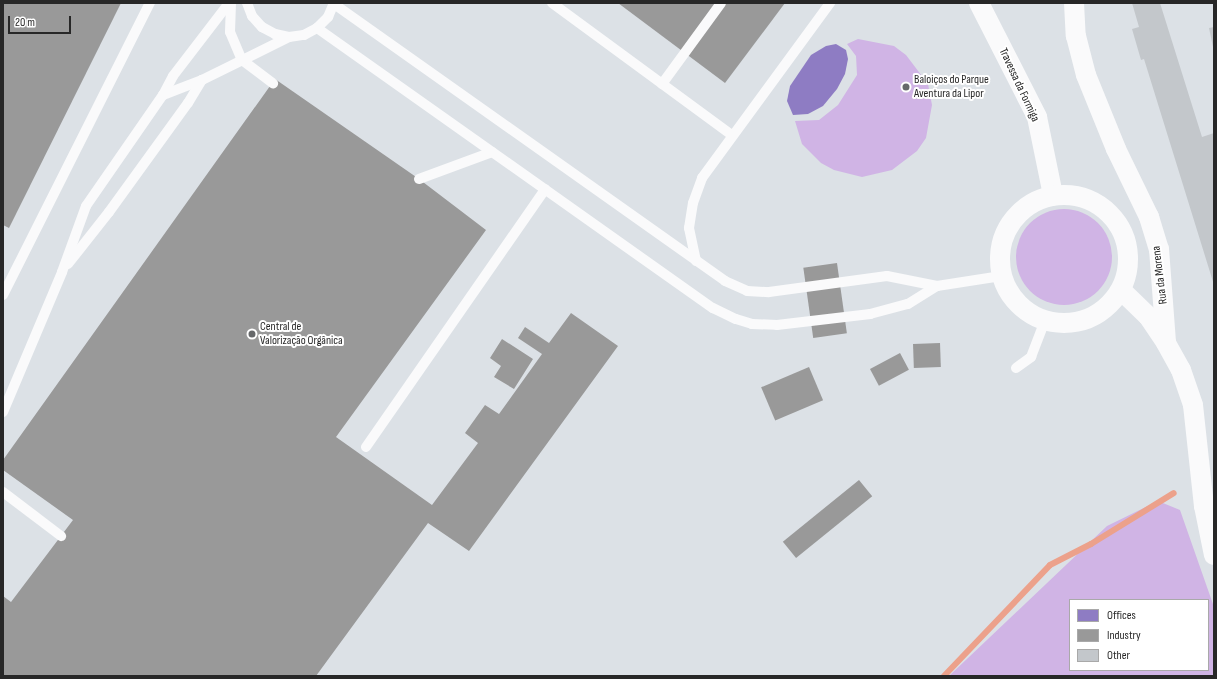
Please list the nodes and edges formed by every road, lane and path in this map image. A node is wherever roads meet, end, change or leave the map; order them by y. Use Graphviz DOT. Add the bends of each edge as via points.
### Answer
graph roads {
  1 [pos="150,3"];
  2 [pos="230,3"];
  3 [pos="247,3"];
  4 [pos="334,3"];
  5 [pos="552,3"];
  6 [pos="721,3"];
  7 [pos="830,3"];
  8 [pos="979,3"];
  9 [pos="1074,3"];
  10 [pos="317,28"];
  11 [pos="290,37"];
  12 [pos="242,60"];
  13 [pos="202,80"];
  14 [pos="273,83"];
  15 [pos="662,84"];
  16 [pos="163,95"];
  17 [pos="732,135"];
  18 [pos="492,152"];
  19 [pos="419,179"];
  20 [pos="545,189"];
  21 [pos="1053,195"];
  22 [pos="696,261"];
  23 [pos="62,272"];
  24 [pos="1001,276"];
  25 [pos="937,286"];
  26 [pos="1121,290"];
  27 [pos="3,295"];
  28 [pos="1045,321"];
  29 [pos="1166,343"];
  30 [pos="1016,368"];
  31 [pos="3,412"];
  32 [pos="366,447"];
  33 [pos="3,492"];
  34 [pos="61,536"];
  35 [pos="1214,555"];
  1 -- 27 [label="lane"];
  2 -- 12 [label="lane" via="230,32"];
  2 -- 16 [label="lane" via="173,76"];
  3 -- 11 [label="lane" via="252,16 262,27 275,34"];
  4 -- 10 [label="lane" via="328,17"];
  4 -- 22 [label="lane"];
  5 -- 15 [label="lane"];
  6 -- 15 [label="lane"];
  7 -- 17 [label="lane"];
  8 -- 21 [label="street, Travessa da Formiga" via="1037,117"];
  9 -- 29 [label="street, Rua da Morena" via="1076,36 1086,75 1116,149 1149,217 1159,249"];
  10 -- 11 [label="lane" via="304,35"];
  10 -- 18 [label="lane"];
  11 -- 12 [label="lane"];
  12 -- 13 [label="lane"];
  12 -- 14 [label="lane"];
  13 -- 16 [label="lane"];
  13 -- 23 [label="lane" via="109,212"];
  15 -- 17 [label="lane"];
  16 -- 23 [label="lane" via="86,206"];
  17 -- 22 [label="lane" via="702,178 693,203 689,228"];
  18 -- 19 [label="lane"];
  18 -- 20 [label="lane"];
  20 -- 25 [label="lane" via="713,308 752,324 777,325 870,314 908,304"];
  20 -- 32 [label="lane"];
  21 -- 24 [label="street" via="1032,202 1015,216 1004,234 999,254"];
  21 -- 26 [label="street" via="1074,195 1093,201 1110,213 1122,230 1128,250 1128,270"];
  22 -- 25 [label="lane" via="725,281 747,291 769,292 887,276"];
  23 -- 31 [label="lane"];
  24 -- 25 [label="lane"];
  24 -- 28 [label="street" via="1010,295 1025,311"];
  26 -- 28 [label="street" via="1107,307 1089,319 1067,324"];
  26 -- 29 [label="street" via="1148,316"];
  28 -- 30 [label="lane" via="1031,357"];
  29 -- 35 [label="street, Rua da Morena" via="1181,370 1193,405 1204,506"];
  33 -- 34 [label="lane"];
}
